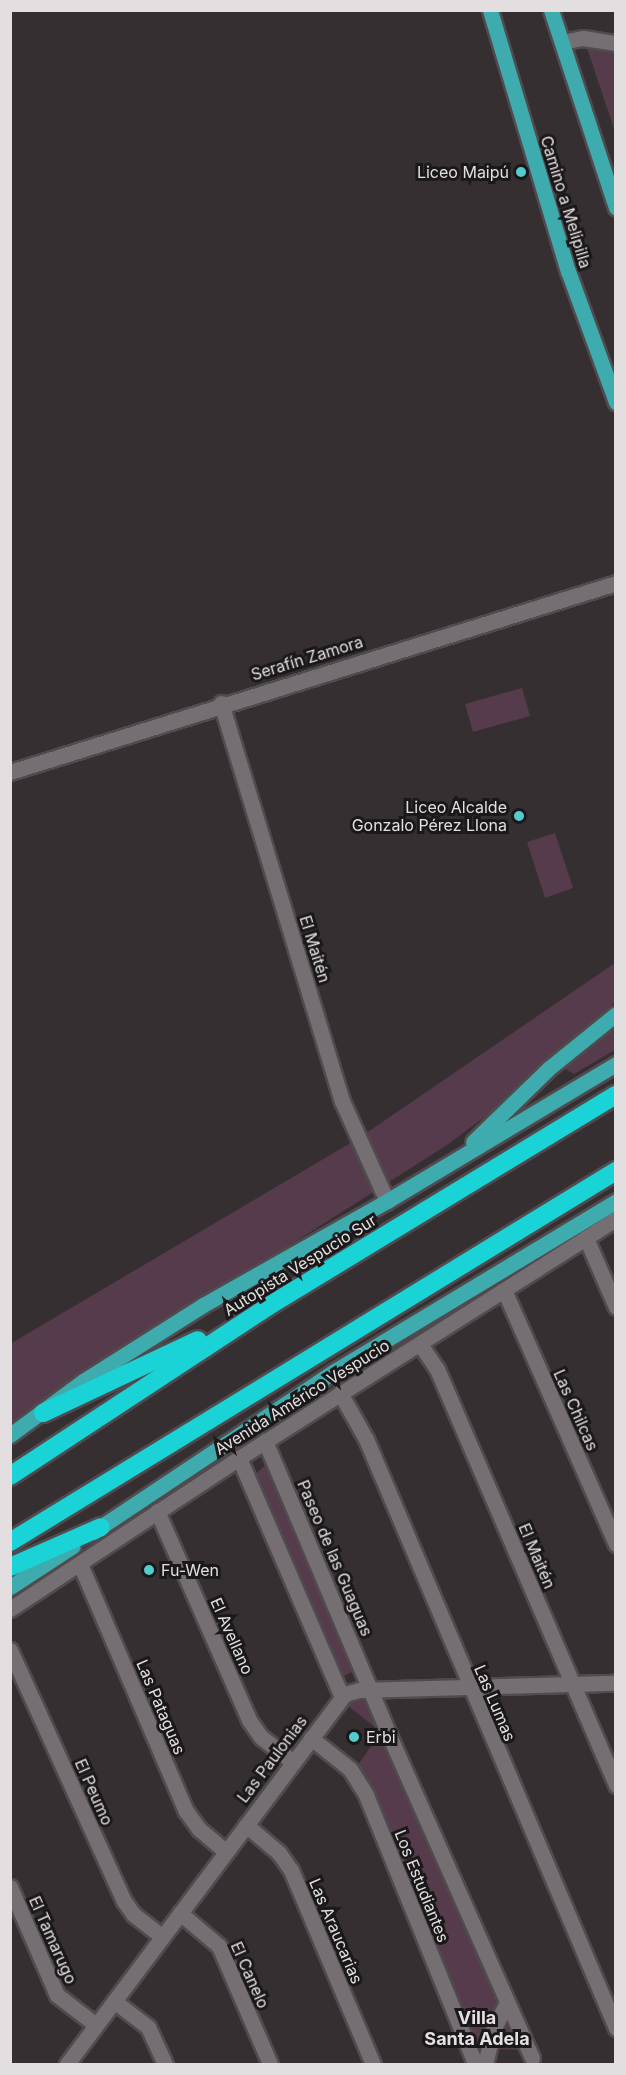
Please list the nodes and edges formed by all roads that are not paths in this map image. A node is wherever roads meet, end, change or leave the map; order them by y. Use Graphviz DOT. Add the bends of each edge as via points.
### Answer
graph roads {
  1 [pos="491,13"];
  2 [pos="554,15"];
  3 [pos="562,42"];
  4 [pos="615,43"];
  5 [pos="615,208"];
  6 [pos="615,402"];
  7 [pos="615,583"];
  8 [pos="221,703"];
  9 [pos="10,772"];
  10 [pos="615,1014"];
  11 [pos="615,1064"];
  12 [pos="615,1095"];
  13 [pos="445,1167"];
  14 [pos="615,1171"];
  15 [pos="615,1200"];
  16 [pos="387,1201"];
  17 [pos="615,1219"];
  18 [pos="586,1238"];
  19 [pos="504,1290"];
  20 [pos="267,1307"];
  21 [pos="615,1307"];
  22 [pos="420,1344"];
  23 [pos="340,1393"];
  24 [pos="43,1413"];
  25 [pos="10,1435"];
  26 [pos="266,1441"];
  27 [pos="239,1458"];
  28 [pos="10,1476"];
  29 [pos="158,1511"];
  30 [pos="101,1527"];
  31 [pos="10,1542"];
  32 [pos="615,1544"];
  33 [pos="80,1564"];
  34 [pos="10,1567"];
  35 [pos="10,1587"];
  36 [pos="10,1609"];
  37 [pos="10,1650"];
  38 [pos="615,1683"];
  39 [pos="572,1684"];
  40 [pos="469,1687"];
  41 [pos="371,1689"];
  42 [pos="342,1697"];
  43 [pos="311,1738"];
  44 [pos="293,1762"];
  45 [pos="615,1785"];
  46 [pos="246,1825"];
  47 [pos="226,1852"];
  48 [pos="10,1887"];
  49 [pos="180,1913"];
  50 [pos="162,1937"];
  51 [pos="114,2001"];
  52 [pos="507,2002"];
  53 [pos="96,2025"];
  54 [pos="615,2028"];
  55 [pos="532,2058"];
  56 [pos="67,2064"];
  57 [pos="165,2064"];
  58 [pos="270,2064"];
  59 [pos="373,2064"];
  60 [pos="475,2064"];
  61 [pos="485,2064"];
  1 -- 6 [label="main road, Camino a Melipilla" via="579,305"];
  2 -- 3 [label="main road"];
  3 -- 4 [label="street" via="583,38"];
  3 -- 5 [label="main road"];
  7 -- 8 [label="street, Serafín Zamora"];
  8 -- 9 [label="street, Serafín Zamora"];
  8 -- 16 [label="street, El Maitén" via="342,1101"];
  10 -- 13 [label="main road" via="548,1069"];
  11 -- 13 [label="main road"];
  12 -- 20 [label="highway, Autopista Vespucio Sur"];
  13 -- 16 [label="main road"];
  14 -- 31 [label="highway"];
  15 -- 30 [label="main road, Avenida Américo Vespucio" via="333,1372"];
  16 -- 24 [label="main road" via="203,1305 83,1382"];
  17 -- 18 [label="street, Avenida Américo Vespucio"];
  18 -- 19 [label="street, Avenida Américo Vespucio"];
  18 -- 21 [label="street"];
  19 -- 22 [label="street, Avenida Américo Vespucio"];
  19 -- 32 [label="street, Las Chilcas"];
  20 -- 24 [label="highway"];
  20 -- 28 [label="highway, Autopista Vespucio Sur"];
  22 -- 23 [label="street, Avenida Américo Vespucio"];
  22 -- 39 [label="street, El Maitén" via="437,1369"];
  23 -- 26 [label="street, Avenida Américo Vespucio"];
  23 -- 40 [label="street, Las Lumas" via="366,1440"];
  24 -- 25 [label="main road"];
  26 -- 27 [label="street, Avenida Américo Vespucio"];
  26 -- 41 [label="street, Paseo de las Guaguas"];
  27 -- 29 [label="street, Avenida Américo Vespucio"];
  27 -- 42 [label="street"];
  29 -- 33 [label="street, Avenida Américo Vespucio"];
  29 -- 44 [label="street, El Avellano" via="249,1720 261,1737"];
  30 -- 34 [label="highway"];
  30 -- 35 [label="main road, Avenida Américo Vespucio"];
  33 -- 36 [label="street, Avenida Américo Vespucio"];
  33 -- 47 [label="street, Las Pataguas" via="182,1803 199,1829"];
  37 -- 50 [label="street, El Peumo" via="124,1901 133,1914"];
  38 -- 39 [label="street"];
  39 -- 40 [label="street"];
  39 -- 45 [label="street, El Maitén"];
  40 -- 41 [label="street"];
  40 -- 54 [label="street, Las Lumas"];
  41 -- 42 [label="street" via="354,1690"];
  41 -- 52 [label="street, Los Estudiantes"];
  42 -- 43 [label="street, Las Paulonias"];
  43 -- 44 [label="street, Las Paulonias"];
  43 -- 60 [label="street, Los Estudiantes" via="350,1769 366,1794"];
  44 -- 46 [label="street, Las Paulonias"];
  46 -- 47 [label="street, Las Paulonias"];
  46 -- 59 [label="street, Las Araucarias" via="279,1853 291,1870"];
  47 -- 49 [label="street, Las Paulonias"];
  48 -- 53 [label="street, El Tamarugo" via="57,1995"];
  49 -- 50 [label="street, Las Paulonias"];
  49 -- 58 [label="street, El Canelo" via="219,1946"];
  50 -- 51 [label="street, Las Paulonias"];
  51 -- 53 [label="street, Las Paulonias"];
  51 -- 57 [label="street" via="148,2027"];
  52 -- 55 [label="street, Los Estudiantes"];
  52 -- 61 [label="street" via="494,2028"];
  53 -- 56 [label="street, Las Paulonias"];
}
